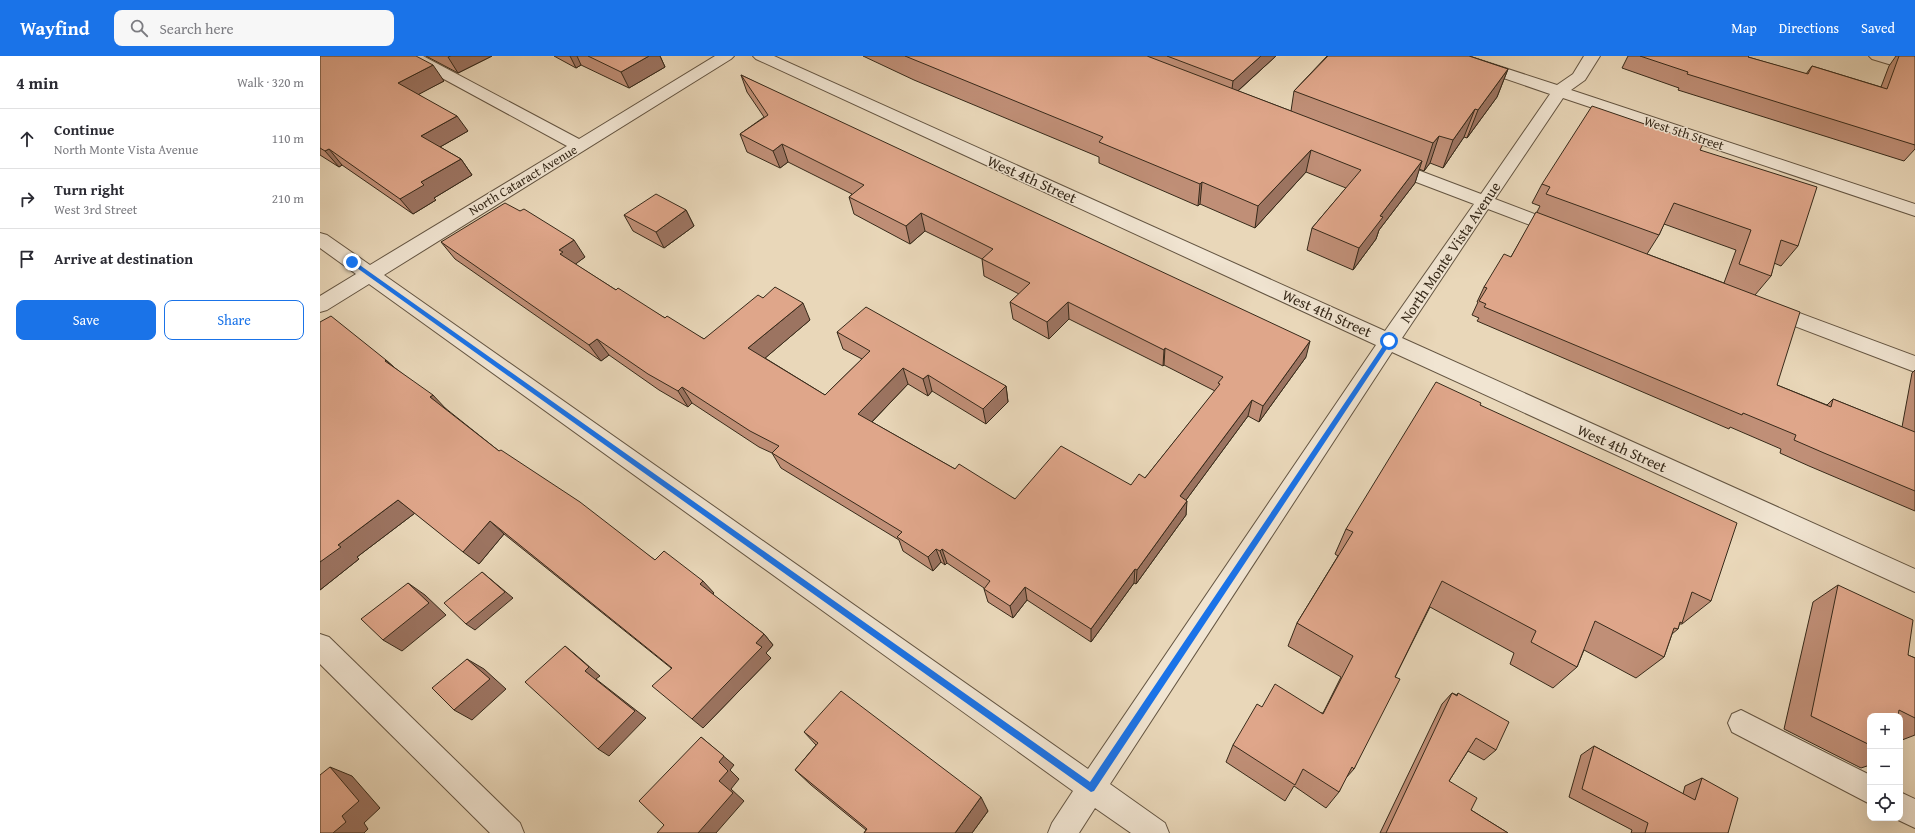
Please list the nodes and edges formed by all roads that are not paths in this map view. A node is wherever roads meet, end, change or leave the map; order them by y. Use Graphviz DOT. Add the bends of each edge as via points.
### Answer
graph roads {
  1 [pos="412,56"];
  2 [pos="726,56"];
  3 [pos="761,56"];
  4 [pos="1453,56"];
  5 [pos="1592,56"];
  6 [pos="1877,56"];
  7 [pos="1915,67"];
  8 [pos="1560,91"];
  9 [pos="579,146"];
  10 [pos="1373,159"];
  11 [pos="1484,202"];
  12 [pos="1915,210"];
  13 [pos="1574,235"];
  14 [pos="320,239"];
  15 [pos="370,274"];
  16 [pos="1752,302"];
  17 [pos="320,305"];
  18 [pos="1389,341"];
  19 [pos="1915,364"];
  20 [pos="1915,581"];
  21 [pos="320,646"];
  22 [pos="1741,723"];
  23 [pos="1091,788"];
  24 [pos="1867,788"];
  25 [pos="1903,808"];
  26 [pos="1915,814"];
  27 [pos="510,833"];
  28 [pos="1062,833"];
  29 [pos="1155,833"];
  1 -- 9 [label="street"];
  2 -- 9 [label="street, North Cataract Avenue"];
  3 -- 18 [label="street, West 4th Street"];
  4 -- 8 [label="street, West 5th Street"];
  5 -- 8 [label="street, North Monte Vista Avenue" via="1579,77"];
  6 -- 7 [label="street"];
  8 -- 11 [label="street, North Monte Vista Avenue"];
  8 -- 12 [label="street, West 5th Street"];
  9 -- 15 [label="street, North Cataract Avenue"];
  10 -- 11 [label="street"];
  11 -- 13 [label="street"];
  11 -- 18 [label="street, North Monte Vista Avenue"];
  14 -- 15 [label="street"];
  15 -- 17 [label="street, North Cataract Avenue"];
  15 -- 23 [label="street"];
  16 -- 19 [label="street"];
  18 -- 20 [label="street, West 4th Street"];
  18 -- 23 [label="street, North Monte Vista Avenue"];
  21 -- 27 [label="street"];
  22 -- 24 [label="street"];
  23 -- 28 [label="street, North Monte Vista Avenue"];
  23 -- 29 [label="street"];
  25 -- 26 [label="street"];
}
